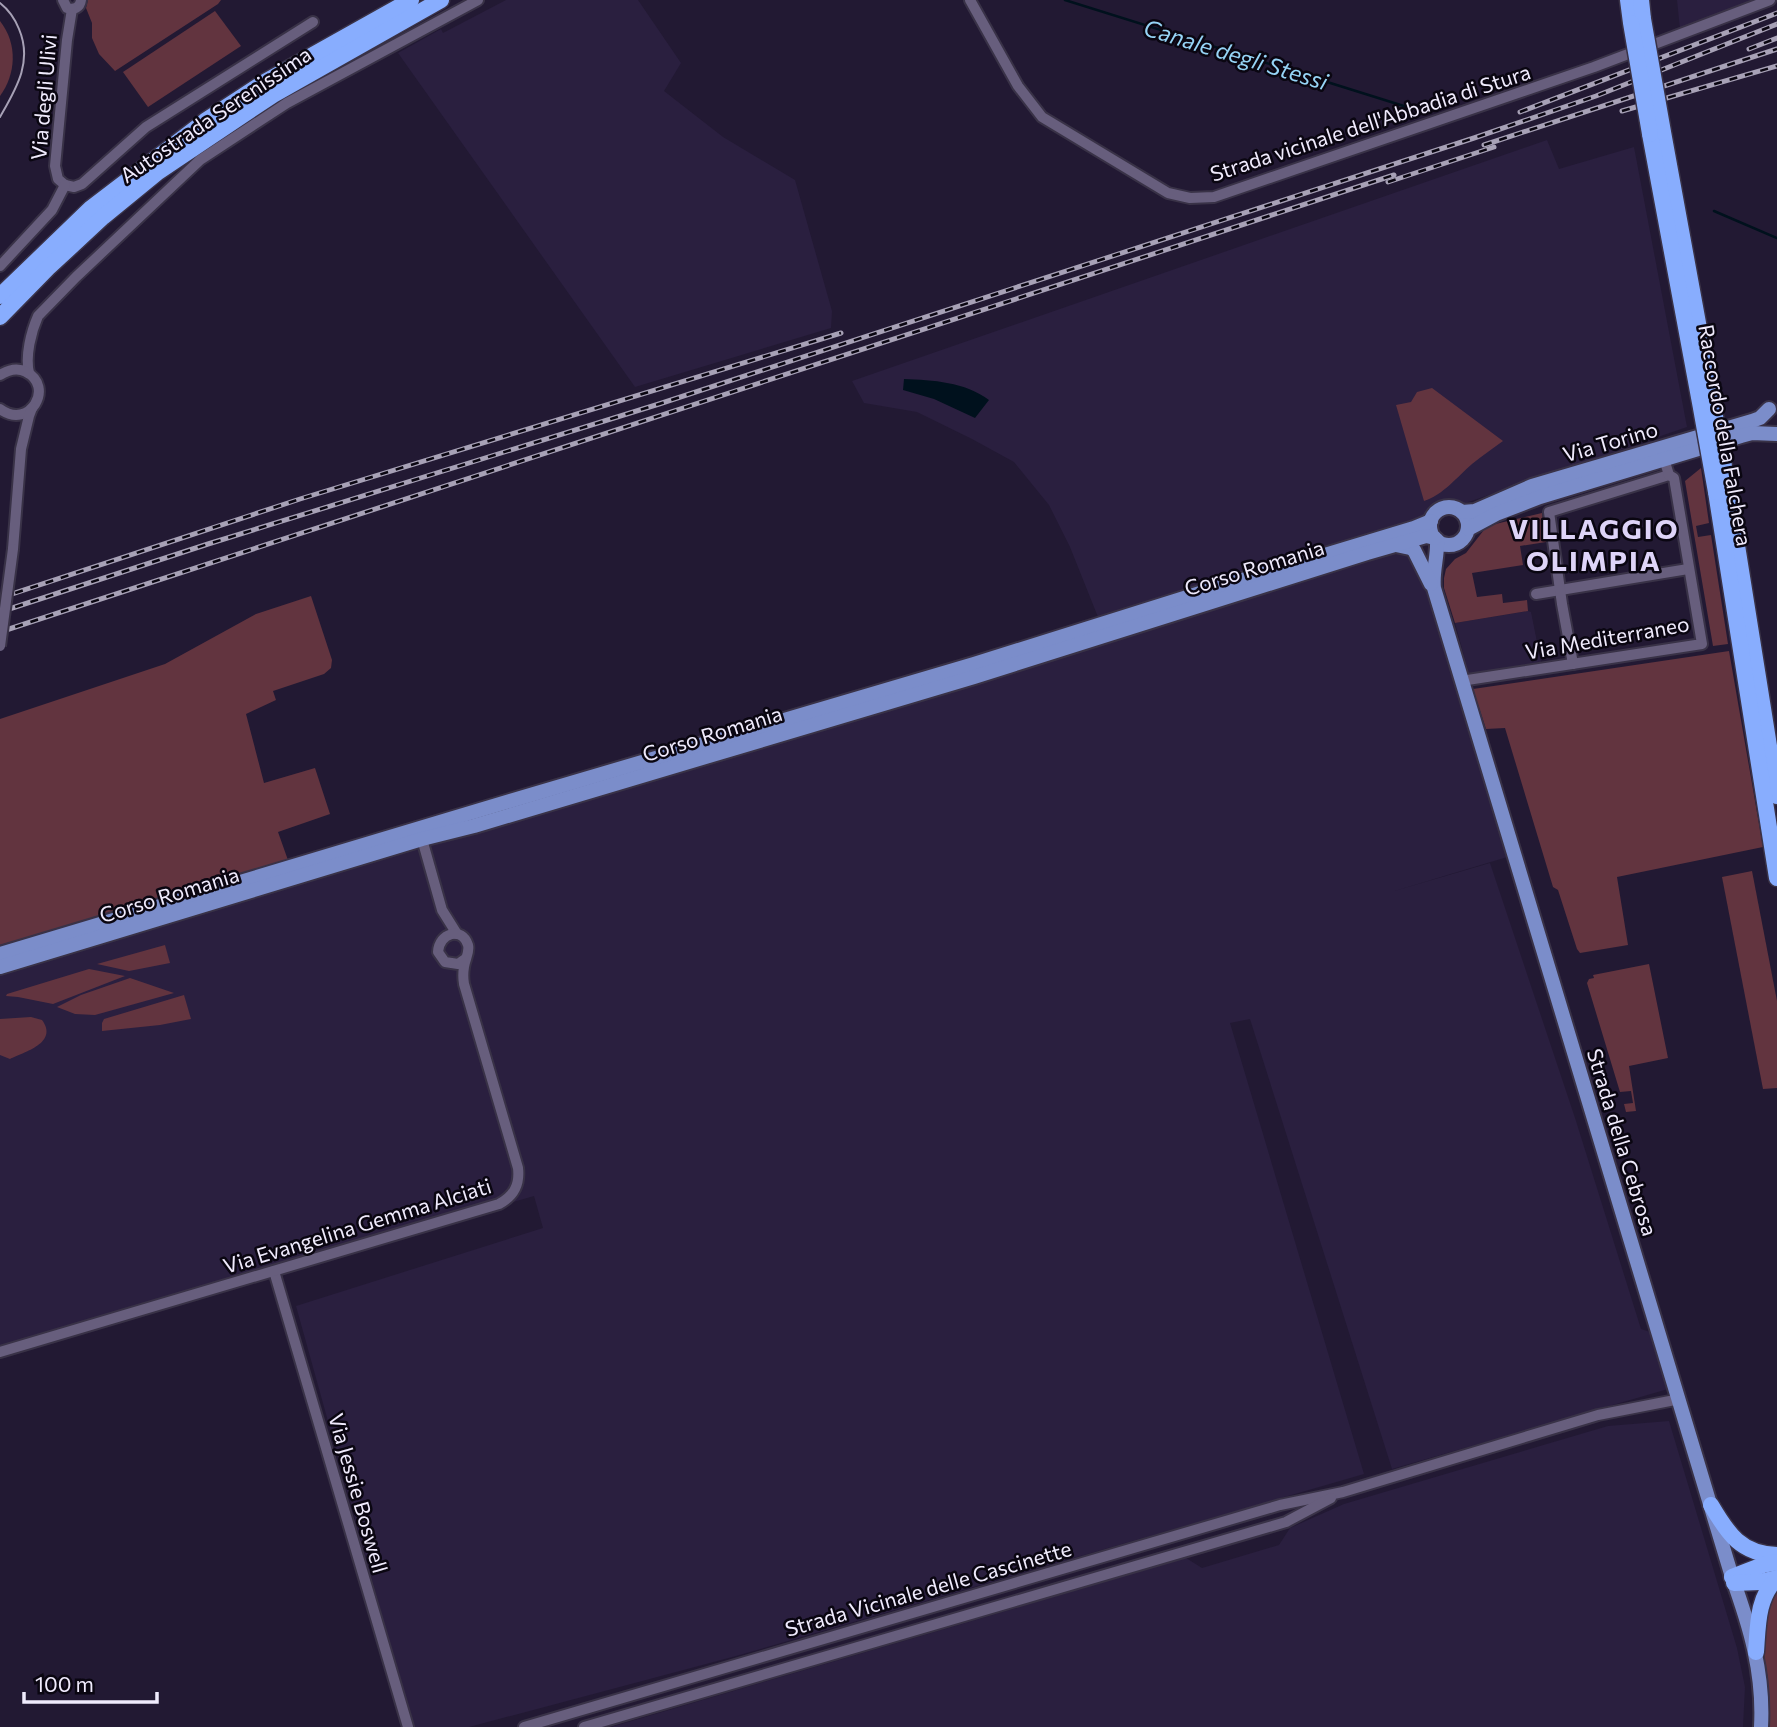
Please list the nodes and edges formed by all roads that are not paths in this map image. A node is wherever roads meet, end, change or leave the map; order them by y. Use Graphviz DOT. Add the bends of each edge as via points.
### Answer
graph roads {
  1 [pos="63,0"];
  2 [pos="81,0"];
  3 [pos="411,0"];
  4 [pos="441,0"];
  5 [pos="478,0"];
  6 [pos="970,0"];
  7 [pos="1628,0"];
  8 [pos="1641,0"];
  9 [pos="1770,0"];
  10 [pos="72,9"];
  11 [pos="1637,21"];
  12 [pos="313,22"];
  13 [pos="65,185"];
  14 [pos="0,266"];
  15 [pos="0,296"];
  16 [pos="0,317"];
  17 [pos="28,356"];
  18 [pos="15,369"];
  19 [pos="29,373"];
  20 [pos="0,375"];
  21 [pos="1773,402"];
  22 [pos="32,408"];
  23 [pos="0,409"];
  24 [pos="12,415"];
  25 [pos="1777,434"];
  26 [pos="22,449"];
  27 [pos="1664,459"];
  28 [pos="1669,475"];
  29 [pos="1722,491"];
  30 [pos="1462,512"];
  31 [pos="1431,521"];
  32 [pos="1468,529"];
  33 [pos="1436,539"];
  34 [pos="1456,543"];
  35 [pos="1396,545"];
  36 [pos="1688,569"];
  37 [pos="1434,571"];
  38 [pos="1434,588"];
  39 [pos="1560,589"];
  40 [pos="1536,594"];
  41 [pos="0,646"];
  42 [pos="1573,664"];
  43 [pos="1461,681"];
  44 [pos="1777,796"];
  45 [pos="421,834"];
  46 [pos="1777,878"];
  47 [pos="442,909"];
  48 [pos="457,934"];
  49 [pos="441,940"];
  50 [pos="0,954"];
  51 [pos="465,959"];
  52 [pos="449,964"];
  53 [pos="0,967"];
  54 [pos="464,984"];
  55 [pos="274,1270"];
  56 [pos="0,1352"];
  57 [pos="1680,1399"];
  58 [pos="1343,1492"];
  59 [pos="1711,1505"];
  60 [pos="1777,1555"];
  61 [pos="1777,1562"];
  62 [pos="1043,1574"];
  63 [pos="1777,1578"];
  64 [pos="1733,1580"];
  65 [pos="1049,1591"];
  66 [pos="951,1602"];
  67 [pos="956,1618"];
  68 [pos="1756,1652"];
  69 [pos="408,1727"];
  70 [pos="524,1727"];
  71 [pos="583,1727"];
  72 [pos="1762,1727"];
  1 -- 10 [label="street"];
  2 -- 10 [label="street"];
  3 -- 15 [label="highway, Autostrada Serenissima" via="205,121 91,208"];
  4 -- 16 [label="highway, Autostrada Serenissima" via="273,95 158,172 103,217"];
  5 -- 17 [label="street" via="287,103 200,160 38,316"];
  6 -- 9 [label="street, Strada vicinale dell'Abbadia di Stura" via="1018,86 1042,117 1168,193 1190,198 1214,197 1581,72"];
  7 -- 11 [label="highway, Raccordo della Falchera"];
  8 -- 11 [label="highway, Raccordo della Falchera"];
  10 -- 13 [label="street, Via degli Ulivi" via="55,166"];
  11 -- 29 [label="highway, Raccordo della Falchera, bridge"];
  12 -- 13 [label="street" via="146,127 82,184"];
  13 -- 14 [label="street" via="52,210"];
  17 -- 18 [label="street"];
  17 -- 19 [label="street"];
  18 -- 19 [label="street"];
  18 -- 20 [label="street"];
  19 -- 22 [label="street" via="38,387"];
  21 -- 25 [label="main road" via="1770,422"];
  21 -- 30 [label="main road, Via Torino" via="1752,421 1532,486 1475,511"];
  22 -- 24 [label="street"];
  22 -- 26 [label="street"];
  23 -- 24 [label="street"];
  24 -- 26 [label="street"];
  25 -- 27 [label="main road, Via Torino" via="1752,433"];
  26 -- 41 [label="street, bridge"];
  27 -- 28 [label="street, Via Mediterraneo"];
  27 -- 32 [label="main road, Via Torino" via="1522,503"];
  28 -- 36 [label="street, Via Mediterraneo" via="1674,478"];
  28 -- 39 [label="street" via="1549,512"];
  29 -- 44 [label="highway, Raccordo della Falchera"];
  29 -- 46 [label="highway, Raccordo della Falchera"];
  30 -- 31 [label="main road" via="1442,508"];
  30 -- 32 [label="main road"];
  31 -- 33 [label="main road"];
  31 -- 45 [label="main road, Corso Romania"];
  32 -- 34 [label="main road"];
  33 -- 34 [label="main road"];
  33 -- 35 [label="main road, Corso Romania" via="1426,536"];
  33 -- 37 [label="main road, Strada della Cebrosa"];
  34 -- 37 [label="main road"];
  35 -- 38 [label="main road" via="1414,550"];
  35 -- 45 [label="main road, Corso Romania" via="487,822"];
  36 -- 39 [label="street"];
  36 -- 42 [label="street, Via Mediterraneo" via="1702,644"];
  37 -- 38 [label="main road, Strada della Cebrosa"];
  38 -- 43 [label="main road, Strada della Cebrosa"];
  39 -- 40 [label="street"];
  39 -- 42 [label="street"];
  42 -- 43 [label="street, Via Mediterraneo"];
  43 -- 57 [label="main road, Strada della Cebrosa"];
  45 -- 47 [label="street"];
  45 -- 50 [label="main road, Corso Romania"];
  45 -- 53 [label="main road, Corso Romania"];
  47 -- 48 [label="street"];
  47 -- 49 [label="street"];
  48 -- 49 [label="street"];
  48 -- 51 [label="street" via="467,942"];
  49 -- 52 [label="street" via="439,956"];
  51 -- 52 [label="street"];
  51 -- 54 [label="street, Via Evangelina Gemma Alciati"];
  52 -- 54 [label="street, Via Evangelina Gemma Alciati"];
  54 -- 55 [label="street, Via Evangelina Gemma Alciati" via="518,1168 518,1185 499,1204"];
  55 -- 56 [label="street, Via Evangelina Gemma Alciati"];
  55 -- 69 [label="street, Via Jessie Boswell"];
  57 -- 58 [label="street, Strada Vicinale delle Cascinette" via="1598,1415"];
  57 -- 59 [label="main road, Strada della Cebrosa"];
  58 -- 62 [label="street, Strada Vicinale delle Cascinette" via="1280,1505"];
  58 -- 65 [label="street, Strada Vicinale delle Cascinette" via="1286,1522"];
  59 -- 60 [label="highway" via="1735,1540 1754,1552"];
  59 -- 64 [label="main road, Strada della Cebrosa"];
  61 -- 64 [label="highway"];
  62 -- 65 [label="street"];
  62 -- 66 [label="street, Strada Vicinale delle Cascinette"];
  63 -- 64 [label="highway"];
  63 -- 68 [label="highway" via="1762,1601"];
  64 -- 68 [label="main road, Strada della Cebrosa"];
  65 -- 67 [label="street, Strada Vicinale delle Cascinette"];
  66 -- 67 [label="street"];
  66 -- 70 [label="street, Strada Vicinale delle Cascinette"];
  67 -- 71 [label="street, Strada Vicinale delle Cascinette"];
  68 -- 72 [label="main road, Strada della Cebrosa"];
}
